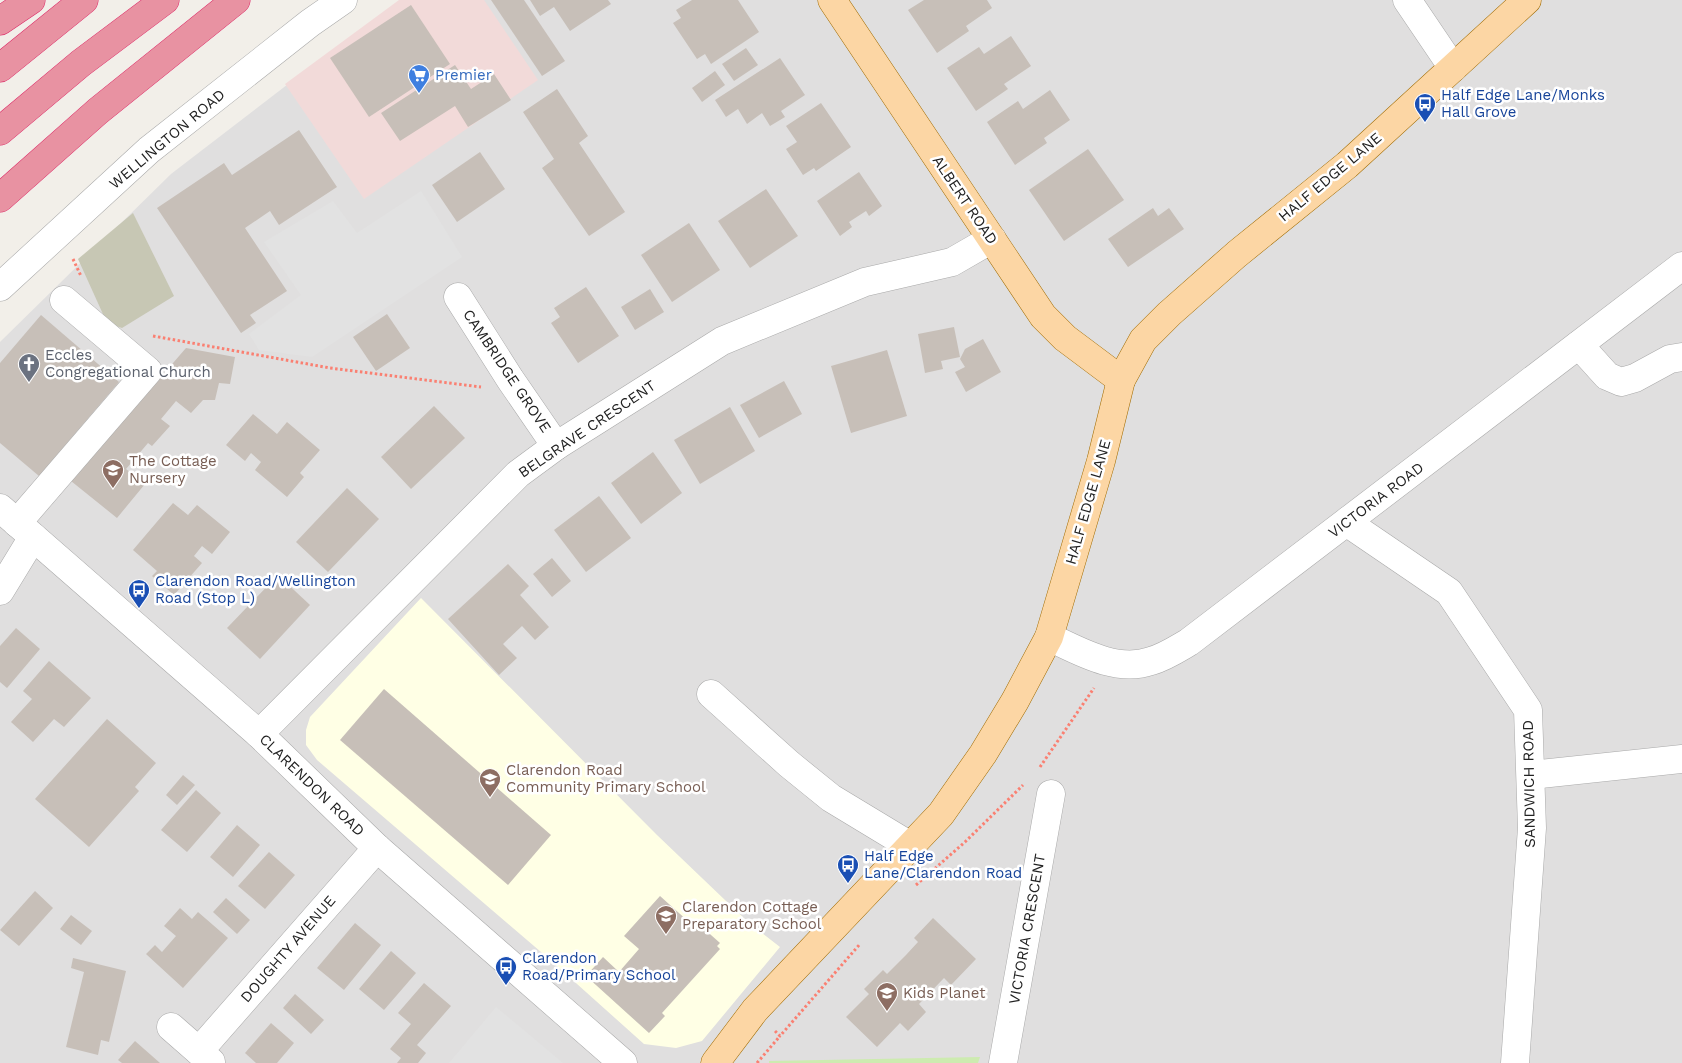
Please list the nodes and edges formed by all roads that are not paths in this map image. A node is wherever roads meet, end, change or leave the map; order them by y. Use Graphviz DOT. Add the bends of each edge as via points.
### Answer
graph roads {
  1 [pos="31,0"];
  2 [pos="84,0"];
  3 [pos="165,0"];
  4 [pos="236,0"];
  5 [pos="342,0"];
  6 [pos="832,0"];
  7 [pos="1407,0"];
  8 [pos="1527,0"];
  9 [pos="0,21"];
  10 [pos="0,68"];
  11 [pos="1453,68"];
  12 [pos="0,130"];
  13 [pos="0,198"];
  14 [pos="992,239"];
  15 [pos="1682,266"];
  16 [pos="0,287"];
  17 [pos="74,292"];
  18 [pos="458,297"];
  19 [pos="1579,344"];
  20 [pos="1682,357"];
  21 [pos="1120,380"];
  22 [pos="556,446"];
  23 [pos="1349,520"];
  24 [pos="17,523"];
  25 [pos="0,591"];
  26 [pos="1049,637"];
  27 [pos="711,694"];
  28 [pos="258,734"];
  29 [pos="1682,759"];
  30 [pos="1531,775"];
  31 [pos="1051,794"];
  32 [pos="912,847"];
  33 [pos="377,848"];
  34 [pos="171,1027"];
  35 [pos="206,1057"];
  36 [pos="623,1063"];
  37 [pos="715,1063"];
  38 [pos="1003,1063"];
  39 [pos="1515,1063"];
  1 -- 9 [label="highway"];
  2 -- 10 [label="highway"];
  3 -- 12 [label="highway"];
  4 -- 13 [label="highway" via="98,111"];
  5 -- 16 [label="street, WELLINGTON ROAD" via="149,150"];
  6 -- 14 [label="main road, ALBERT ROAD"];
  7 -- 11 [label="street"];
  8 -- 11 [label="main road, HALF EDGE LANE"];
  11 -- 21 [label="main road, HALF EDGE LANE" via="1347,166 1237,254 1169,314 1143,340"];
  14 -- 21 [label="main road, ALBERT ROAD" via="1043,316 1065,338"];
  14 -- 22 [label="street, BELGRAVE CRESCENT" via="952,262 865,282 722,341"];
  15 -- 19 [label="street, VICTORIA ROAD"];
  17 -- 24 [label="street" via="148,371"];
  18 -- 22 [label="street, CAMBRIDGE GROVE"];
  19 -- 20 [label="street" via="1607,376 1621,382 1670,359"];
  19 -- 23 [label="street, VICTORIA ROAD"];
  21 -- 26 [label="main road, HALF EDGE LANE" via="1101,461"];
  22 -- 28 [label="street, BELGRAVE CRESCENT" via="518,474"];
  23 -- 26 [label="street, VICTORIA ROAD" via="1189,642 1150,662 1112,663"];
  23 -- 30 [label="street, SANDWICH ROAD" via="1355,528 1449,592 1528,710"];
  24 -- 25 [label="street"];
  24 -- 28 [label="street, CLARENDON ROAD"];
  26 -- 32 [label="main road, HALF EDGE LANE" via="983,754 941,814"];
  27 -- 32 [label="street" via="831,798"];
  28 -- 33 [label="street, CLARENDON ROAD"];
  29 -- 30 [label="street"];
  30 -- 39 [label="street, SANDWICH ROAD" via="1532,828"];
  31 -- 38 [label="street, VICTORIA CRESCENT"];
  32 -- 37 [label="main road, HALF EDGE LANE" via="755,1010"];
  33 -- 35 [label="street, DOUGHTY AVENUE"];
  33 -- 36 [label="street, CLARENDON ROAD"];
  34 -- 35 [label="street, DOUGHTY AVENUE"];
}
